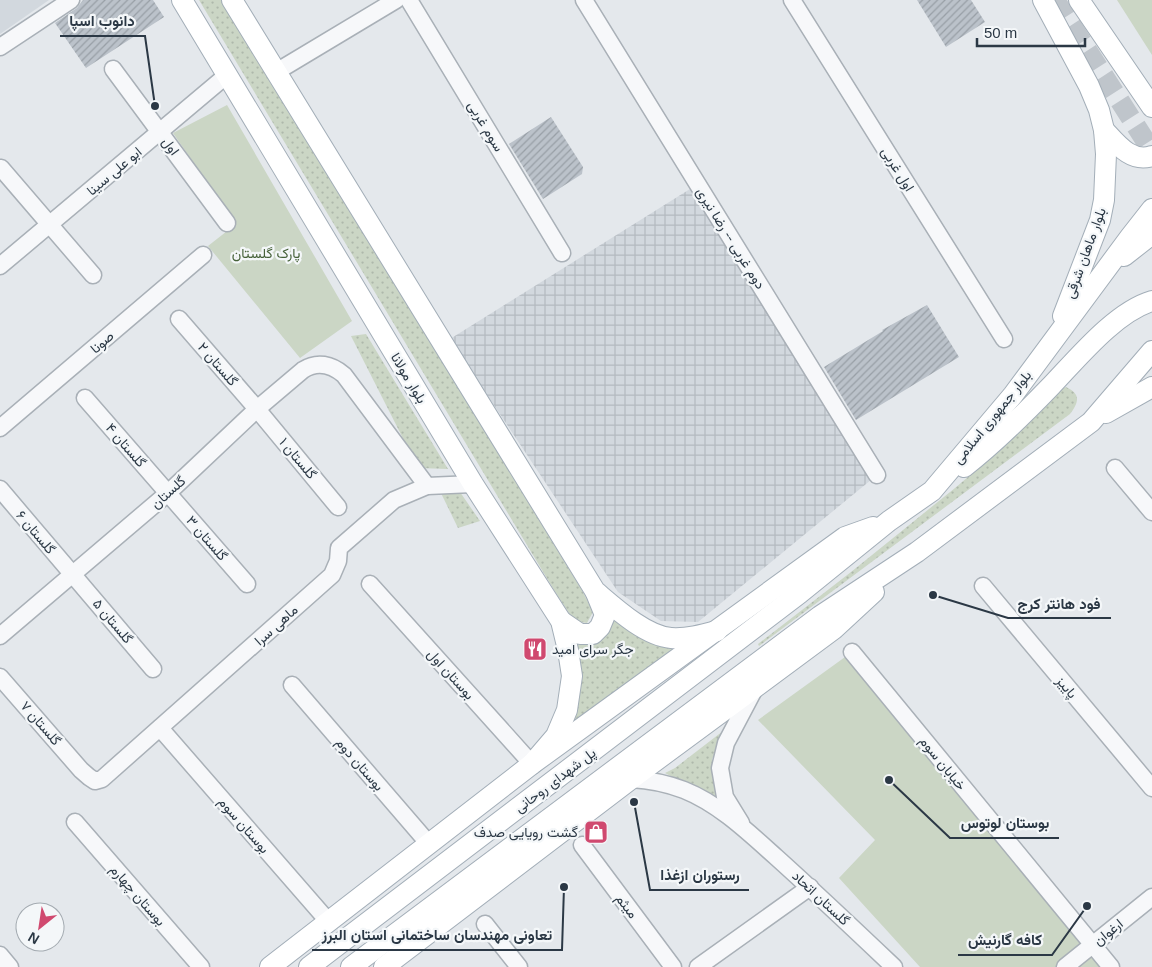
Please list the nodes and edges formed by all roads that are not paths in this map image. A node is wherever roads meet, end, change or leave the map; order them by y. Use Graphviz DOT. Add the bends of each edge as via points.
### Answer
graph roads {
  1 [pos="71,0"];
  2 [pos="182,0"];
  3 [pos="232,0"];
  4 [pos="396,0"];
  5 [pos="409,0"];
  6 [pos="584,0"];
  7 [pos="792,0"];
  8 [pos="1043,0"];
  9 [pos="1079,0"];
  10 [pos="1095,0"];
  11 [pos="0,47"];
  12 [pos="113,69"];
  13 [pos="276,72"];
  14 [pos="227,75"];
  15 [pos="1152,87"];
  16 [pos="1152,107"];
  17 [pos="1104,130"];
  18 [pos="160,131"];
  19 [pos="1152,156"];
  20 [pos="1,168"];
  21 [pos="1152,210"];
  22 [pos="228,223"];
  23 [pos="50,224"];
  24 [pos="1152,234"];
  25 [pos="562,253"];
  26 [pos="203,255"];
  27 [pos="0,266"];
  28 [pos="1106,270"];
  29 [pos="93,275"];
  30 [pos="1152,300"];
  31 [pos="179,319"];
  32 [pos="1004,339"];
  33 [pos="1054,339"];
  34 [pos="1152,351"];
  35 [pos="1152,387"];
  36 [pos="85,398"];
  37 [pos="257,409"];
  38 [pos="1091,422"];
  39 [pos="0,428"];
  40 [pos="1115,468"];
  41 [pos="877,475"];
  42 [pos="473,484"];
  43 [pos="427,486"];
  44 [pos="0,489"];
  45 [pos="932,491"];
  46 [pos="168,493"];
  47 [pos="338,507"];
  48 [pos="1152,512"];
  49 [pos="889,521"];
  50 [pos="917,552"];
  51 [pos="72,574"];
  52 [pos="247,584"];
  53 [pos="370,584"];
  54 [pos="983,586"];
  55 [pos="595,591"];
  56 [pos="800,593"];
  57 [pos="561,621"];
  58 [pos="717,631"];
  59 [pos="0,636"];
  60 [pos="852,652"];
  61 [pos="153,669"];
  62 [pos="0,677"];
  63 [pos="292,685"];
  64 [pos="754,688"];
  65 [pos="160,728"];
  66 [pos="532,764"];
  67 [pos="81,770"];
  68 [pos="632,779"];
  69 [pos="1152,788"];
  70 [pos="75,822"];
  71 [pos="746,831"];
  72 [pos="429,844"];
  73 [pos="582,845"];
  74 [pos="810,887"];
  75 [pos="1152,897"];
  76 [pos="328,921"];
  77 [pos="485,924"];
  78 [pos="1092,945"];
  79 [pos="0,955"];
  80 [pos="10,967"];
  81 [pos="201,967"];
  82 [pos="270,967"];
  83 [pos="309,967"];
  84 [pos="351,967"];
  85 [pos="384,967"];
  86 [pos="519,967"];
  87 [pos="673,967"];
  88 [pos="698,967"];
  89 [pos="894,967"];
  90 [pos="1065,967"];
  91 [pos="1111,967"];
  1 -- 11 [label="street"];
  2 -- 14 [label="main road, بلوار مولانا"];
  3 -- 13 [label="main road"];
  4 -- 13 [label="street"];
  5 -- 25 [label="street, سوم غربی"];
  6 -- 41 [label="street, دوم غربی -- رضا نیری"];
  7 -- 32 [label="street, اول غربی"];
  8 -- 17 [label="main road, بلوار ماهان شرقی" via="1089,86"];
  9 -- 16 [label="main road"];
  10 -- 15 [label="main road"];
  12 -- 18 [label="street, اول"];
  13 -- 55 [label="main road"];
  14 -- 18 [label="street, ابو علی سینا"];
  14 -- 42 [label="main road, بلوار مولانا"];
  17 -- 19 [label="main road" via="1120,148 1133,156"];
  17 -- 33 [label="main road, بلوار ماهان شرقی" via="1106,178 1100,220"];
  18 -- 22 [label="street, اول"];
  18 -- 23 [label="street, ابو علی سینا"];
  20 -- 23 [label="street"];
  21 -- 28 [label="main road, بلوار جمهوری اسلامی"];
  23 -- 27 [label="street, ابو علی سینا"];
  23 -- 29 [label="street"];
  24 -- 28 [label="main road"];
  26 -- 39 [label="street, صونا"];
  28 -- 33 [label="main road, بلوار جمهوری اسلامی"];
  30 -- 45 [label="main road" via="1115,322 1012,426"];
  31 -- 37 [label="street, گلستان ۲"];
  33 -- 45 [label="main road, بلوار جمهوری اسلامی" via="1013,395"];
  34 -- 38 [label="main road"];
  35 -- 38 [label="main road"];
  36 -- 46 [label="street, گلستان ۴"];
  37 -- 43 [label="street, گلستان" via="310,365 320,364 338,371"];
  37 -- 46 [label="street, گلستان"];
  37 -- 47 [label="street, گلستان ۱"];
  38 -- 50 [label="main road"];
  40 -- 48 [label="street"];
  42 -- 43 [label="street, ماهی سرا"];
  42 -- 57 [label="main road, بلوار مولانا"];
  43 -- 65 [label="street, ماهی سرا" via="394,500 344,543 339,548 332,575"];
  44 -- 51 [label="street, گلستان ۶"];
  45 -- 49 [label="main road, بلوار جمهوری اسلامی"];
  46 -- 51 [label="street, گلستان"];
  46 -- 52 [label="street, گلستان ۳"];
  49 -- 56 [label="main road, بلوار جمهوری اسلامی"];
  49 -- 58 [label="main road" via="844,537"];
  50 -- 64 [label="main road" via="834,629"];
  50 -- 84 [label="main road, پل شهدای روحانی" via="820,616"];
  51 -- 59 [label="street, گلستان"];
  51 -- 61 [label="street, گلستان ۵"];
  53 -- 66 [label="street, بوستان اول"];
  54 -- 69 [label="street, پاییز"];
  55 -- 57 [label="main road" via="604,615 593,634 580,634"];
  55 -- 58 [label="main road" via="625,617 656,634 669,638 690,637"];
  56 -- 83 [label="main road, پل شهدای روحانی"];
  57 -- 66 [label="main road, بلوار مولانا" via="572,676 567,710 556,736"];
  58 -- 66 [label="main road"];
  60 -- 78 [label="street, خیابان سوم"];
  62 -- 67 [label="street, گلستان ۷"];
  63 -- 72 [label="street, بوستان دوم"];
  64 -- 68 [label="main road"];
  64 -- 71 [label="street" via="726,743 720,768 726,797"];
  65 -- 67 [label="street, ماهی سرا" via="102,779 95,781"];
  65 -- 76 [label="street, بوستان سوم"];
  66 -- 72 [label="main road"];
  68 -- 71 [label="street, گلستان اتحاد" via="657,781 684,790 716,807"];
  68 -- 85 [label="main road"];
  70 -- 81 [label="street, بوستان چهارم"];
  71 -- 74 [label="street, گلستان اتحاد"];
  72 -- 76 [label="main road"];
  73 -- 87 [label="street, میثم"];
  74 -- 88 [label="street"];
  74 -- 89 [label="street, گلستان اتحاد"];
  75 -- 78 [label="street, ارغوان"];
  76 -- 82 [label="main road"];
  77 -- 86 [label="street"];
  78 -- 90 [label="street, ارغوان"];
  78 -- 91 [label="street, خیابان سوم"];
  79 -- 80 [label="street"];
}
